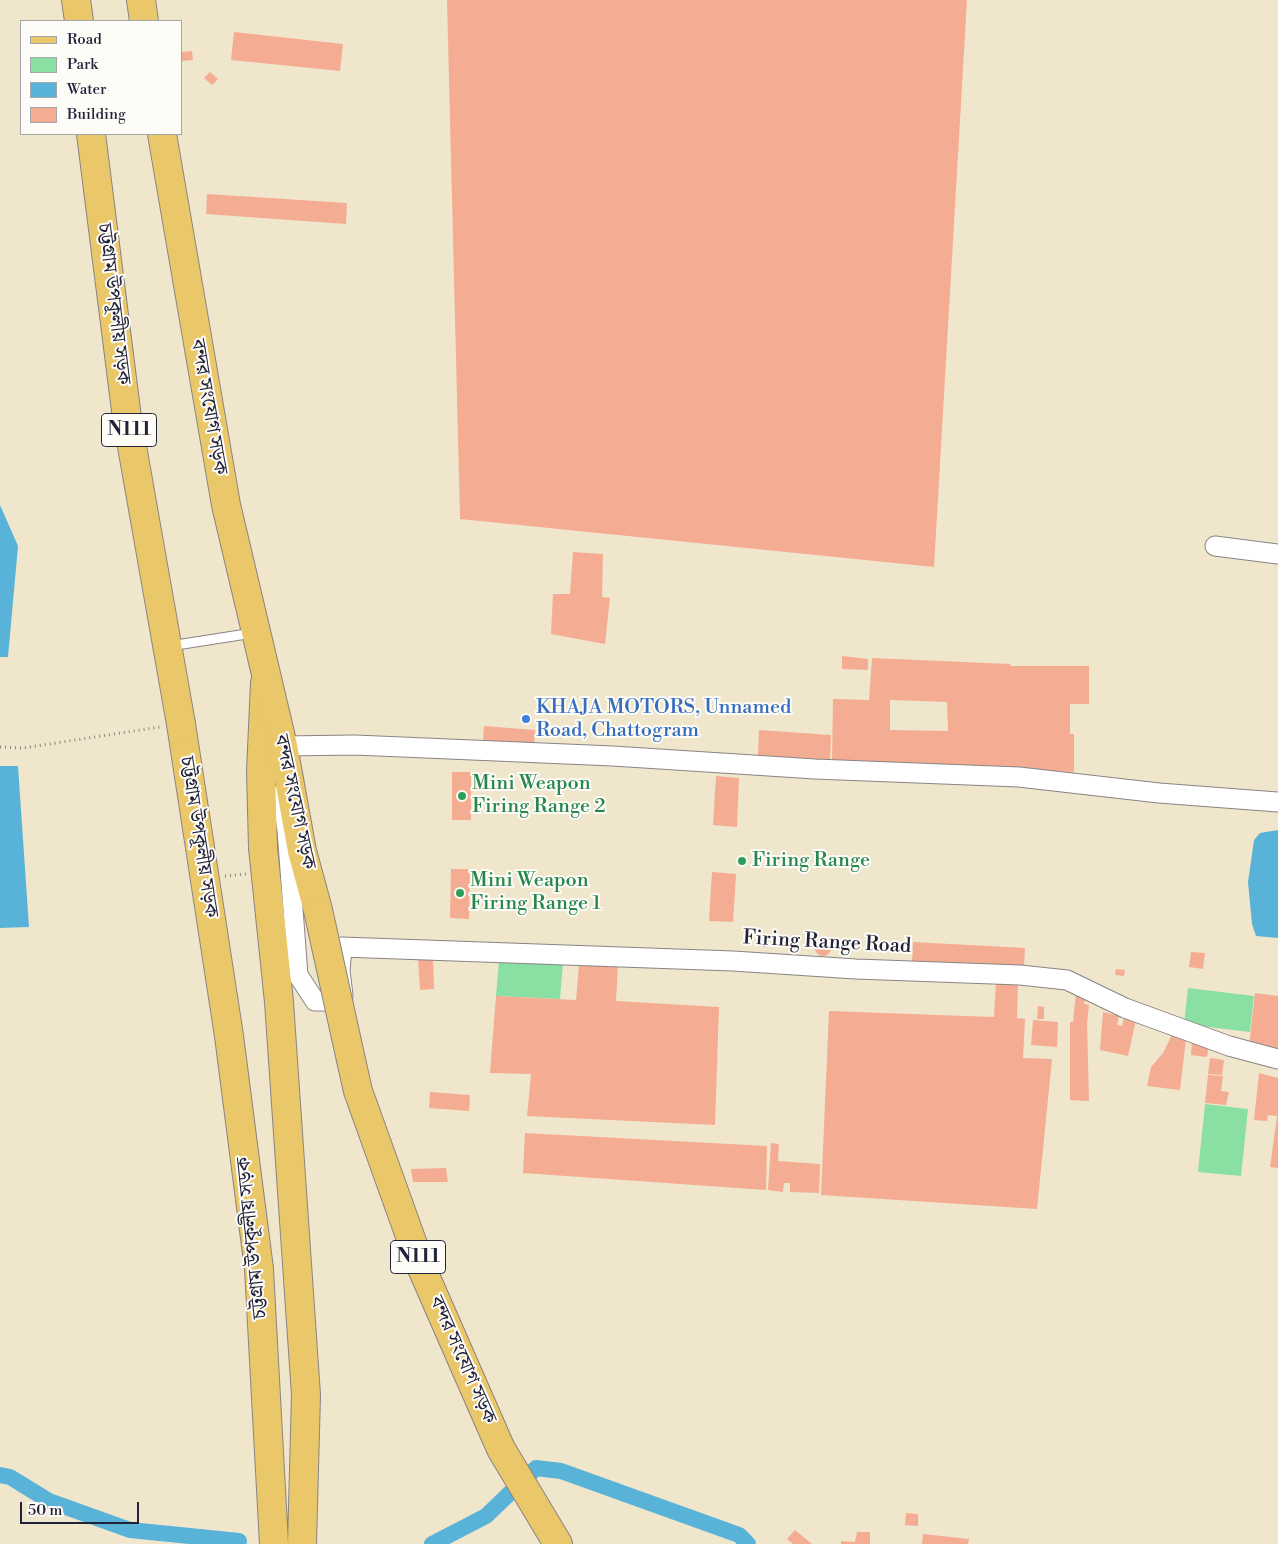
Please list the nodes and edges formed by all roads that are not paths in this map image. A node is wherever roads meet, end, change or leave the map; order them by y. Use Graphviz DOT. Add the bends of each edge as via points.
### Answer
graph roads {
  1 [pos="76,0"];
  2 [pos="141,0"];
  3 [pos="79,20"];
  4 [pos="144,20"];
  5 [pos="91,135"];
  6 [pos="162,135"];
  7 [pos="1214,546"];
  8 [pos="1278,554"];
  9 [pos="256,633"];
  10 [pos="167,646"];
  11 [pos="272,747"];
  12 [pos="1278,802"];
  13 [pos="272,803"];
  14 [pos="1278,1059"];
  15 [pos="274,1544"];
  16 [pos="302,1544"];
  17 [pos="558,1544"];
  1 -- 3 [label="main road"];
  2 -- 4 [label="main road"];
  5 -- 10 [label="main road, চট্টগ্রাম উপকূলীয় সড়ক / N111" via="127,418"];
  6 -- 9 [label="main road, বন্দর সংযোগ সড়ক / N111" via="226,505"];
  7 -- 8 [label="street"];
  9 -- 10 [label="lane"];
  9 -- 11 [label="main road, বন্দর সংযোগ সড়ক / N111" via="265,671"];
  10 -- 15 [label="main road, চট্টগ্রাম উপকূলীয় সড়ক / N111" via="229,1036 259,1269"];
  11 -- 12 [label="street" via="364,745 815,769 1019,776 1159,793"];
  11 -- 13 [label="main road, চট্টগ্রাম উপকূলীয় সড়ক"];
  11 -- 17 [label="main road, বন্দর সংযোগ সড়ক / N111, bridge" via="318,910 358,1091 420,1264 501,1449"];
  13 -- 14 [label="street, Firing Range Road" via="287,830 298,975 315,1001 332,1001 342,995 342,947 1020,975 1067,980 1124,1008 1228,1046"];
  13 -- 16 [label="main road, চট্টগ্রাম উপকূলীয় সড়ক" via="266,872 306,1395"];
}
